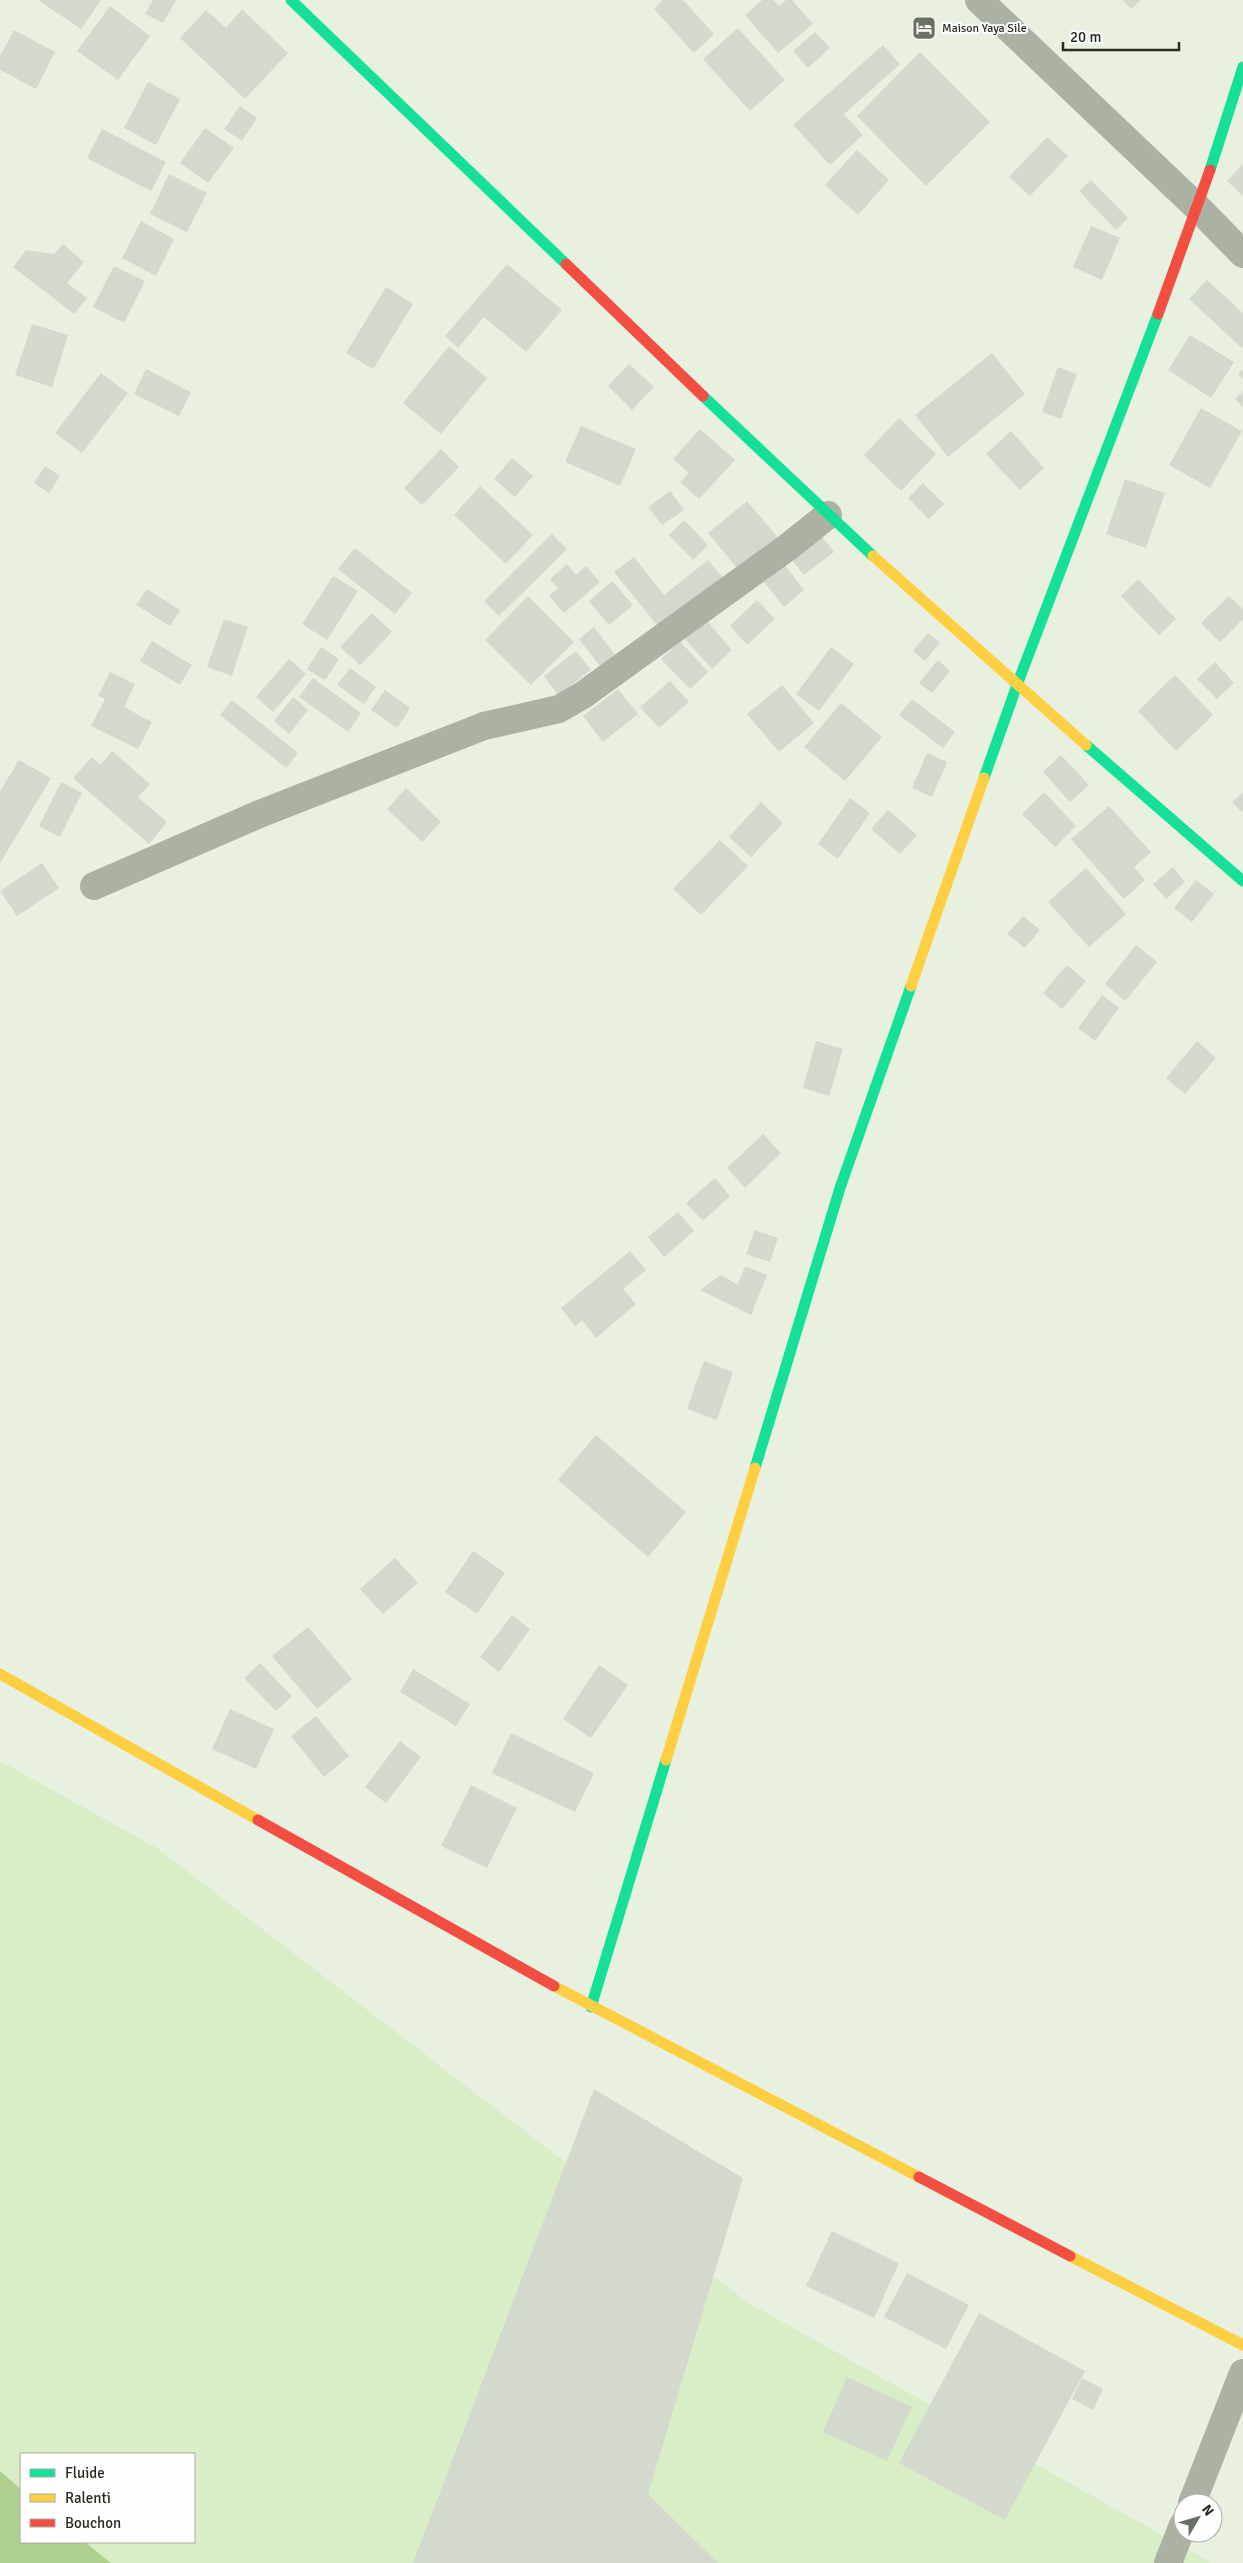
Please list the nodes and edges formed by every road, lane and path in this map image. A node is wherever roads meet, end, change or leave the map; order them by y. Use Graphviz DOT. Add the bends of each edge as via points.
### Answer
graph roads {
  1 [pos="290,0"];
  2 [pos="979,0"];
  3 [pos="1243,67"];
  4 [pos="1198,208"];
  5 [pos="1243,254"];
  6 [pos="828,515"];
  7 [pos="1017,685"];
  8 [pos="1243,881"];
  9 [pos="94,886"];
  10 [pos="0,1674"];
  11 [pos="591,2006"];
  12 [pos="1243,2345"];
  13 [pos="1243,2373"];
  14 [pos="1196,2493"];
  15 [pos="1176,2543"];
  16 [pos="1168,2563"];
  1 -- 6 [label="street"];
  2 -- 4 [label="street"];
  3 -- 4 [label="street"];
  4 -- 5 [label="street"];
  4 -- 7 [label="street"];
  6 -- 7 [label="street"];
  6 -- 9 [label="street" via="560,709 484,726 262,813"];
  7 -- 8 [label="street"];
  7 -- 11 [label="street" via="840,1188"];
  10 -- 11 [label="street"];
  11 -- 12 [label="street"];
  13 -- 14 [label="street"];
  15 -- 16 [label="street"];
}
